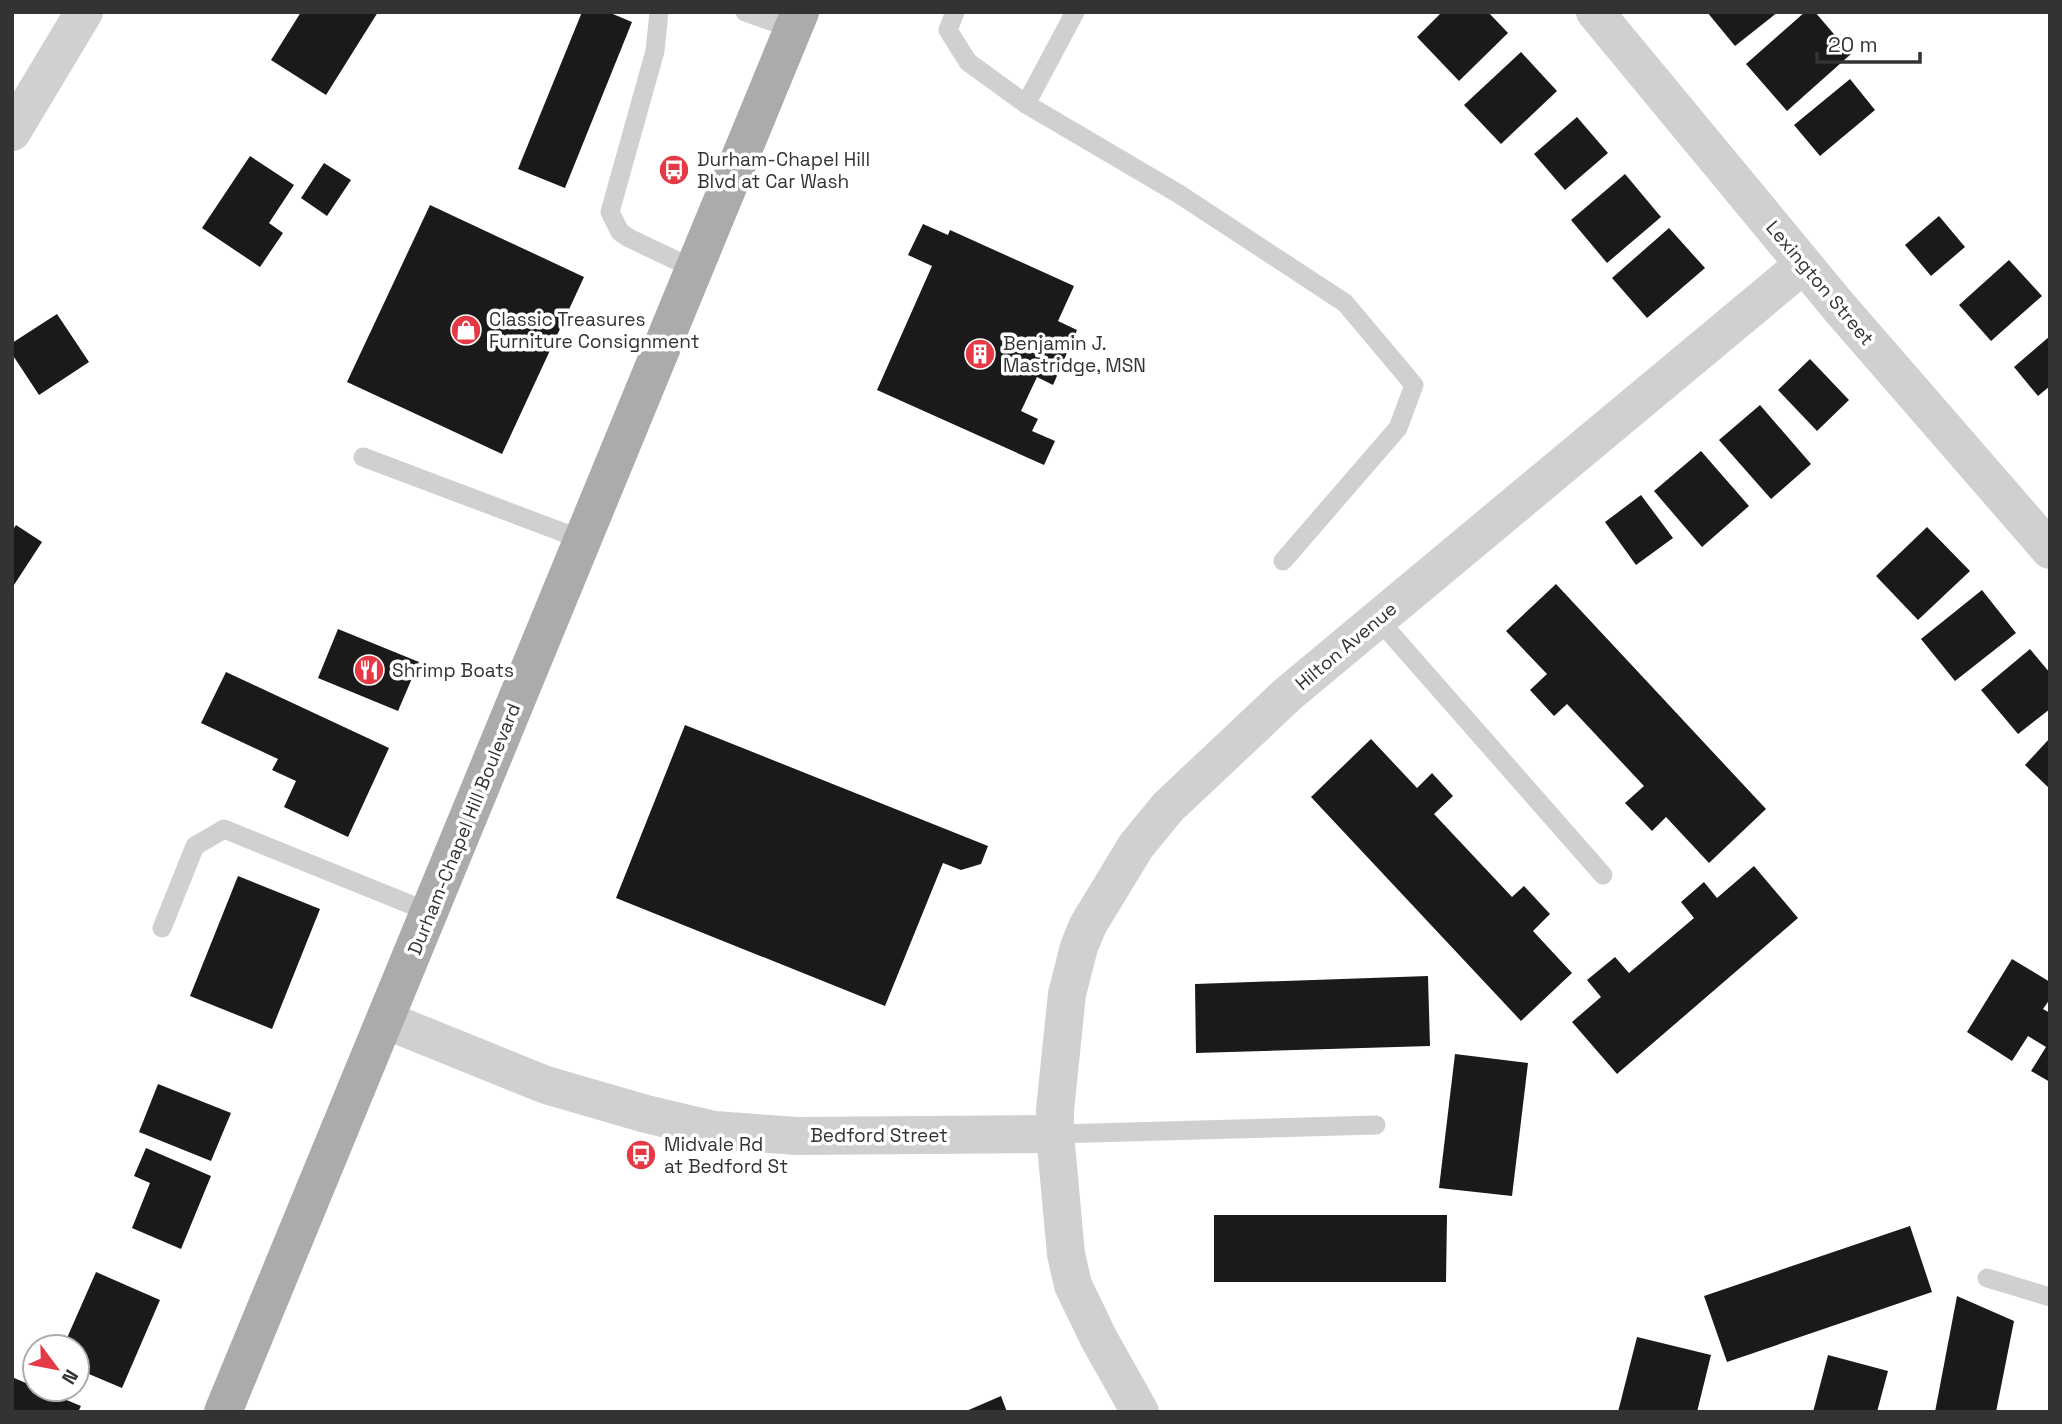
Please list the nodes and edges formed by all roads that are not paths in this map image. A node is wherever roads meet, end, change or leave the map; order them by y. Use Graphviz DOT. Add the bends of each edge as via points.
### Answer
graph roads {
  1 [pos="84,12"];
  2 [pos="659,12"];
  3 [pos="745,12"];
  4 [pos="955,12"];
  5 [pos="1075,12"];
  6 [pos="1595,12"];
  7 [pos="796,21"];
  8 [pos="1026,104"];
  9 [pos="12,132"];
  10 [pos="1803,265"];
  11 [pos="694,269"];
  12 [pos="363,457"];
  13 [pos="583,540"];
  14 [pos="2050,550"];
  15 [pos="1283,561"];
  16 [pos="1378,619"];
  17 [pos="1603,874"];
  18 [pos="429,912"];
  19 [pos="162,928"];
  20 [pos="385,1020"];
  21 [pos="1376,1125"];
  22 [pos="1055,1134"];
  23 [pos="1987,1278"];
  24 [pos="2050,1297"];
  25 [pos="223,1412"];
  26 [pos="1140,1412"];
  1 -- 9 [label="street"];
  2 -- 11 [label="lane" via="655,51 610,212 620,232"];
  3 -- 7 [label="lane"];
  4 -- 8 [label="lane" via="948,30 968,62"];
  5 -- 8 [label="lane"];
  6 -- 10 [label="street, Lexington Street"];
  7 -- 11 [label="main road, Durham-Chapel Hill Boulevard"];
  8 -- 15 [label="lane" via="1179,194 1345,303 1414,385 1398,428"];
  10 -- 14 [label="street, Lexington Street"];
  10 -- 16 [label="street, Hilton Avenue"];
  11 -- 13 [label="main road, Durham-Chapel Hill Boulevard"];
  12 -- 13 [label="lane"];
  13 -- 18 [label="main road, Durham-Chapel Hill Boulevard"];
  16 -- 17 [label="lane"];
  16 -- 22 [label="street, Hilton Avenue" via="1288,694 1168,807 1136,846 1079,947 1067,994"];
  18 -- 19 [label="lane" via="224,829 195,846"];
  18 -- 20 [label="main road, Durham-Chapel Hill Boulevard"];
  20 -- 22 [label="street, Bedford Street" via="546,1085 714,1130 797,1136"];
  20 -- 25 [label="main road, Durham-Chapel Hill Boulevard"];
  21 -- 22 [label="lane"];
  22 -- 26 [label="street" via="1073,1285"];
  23 -- 24 [label="lane"];
}
